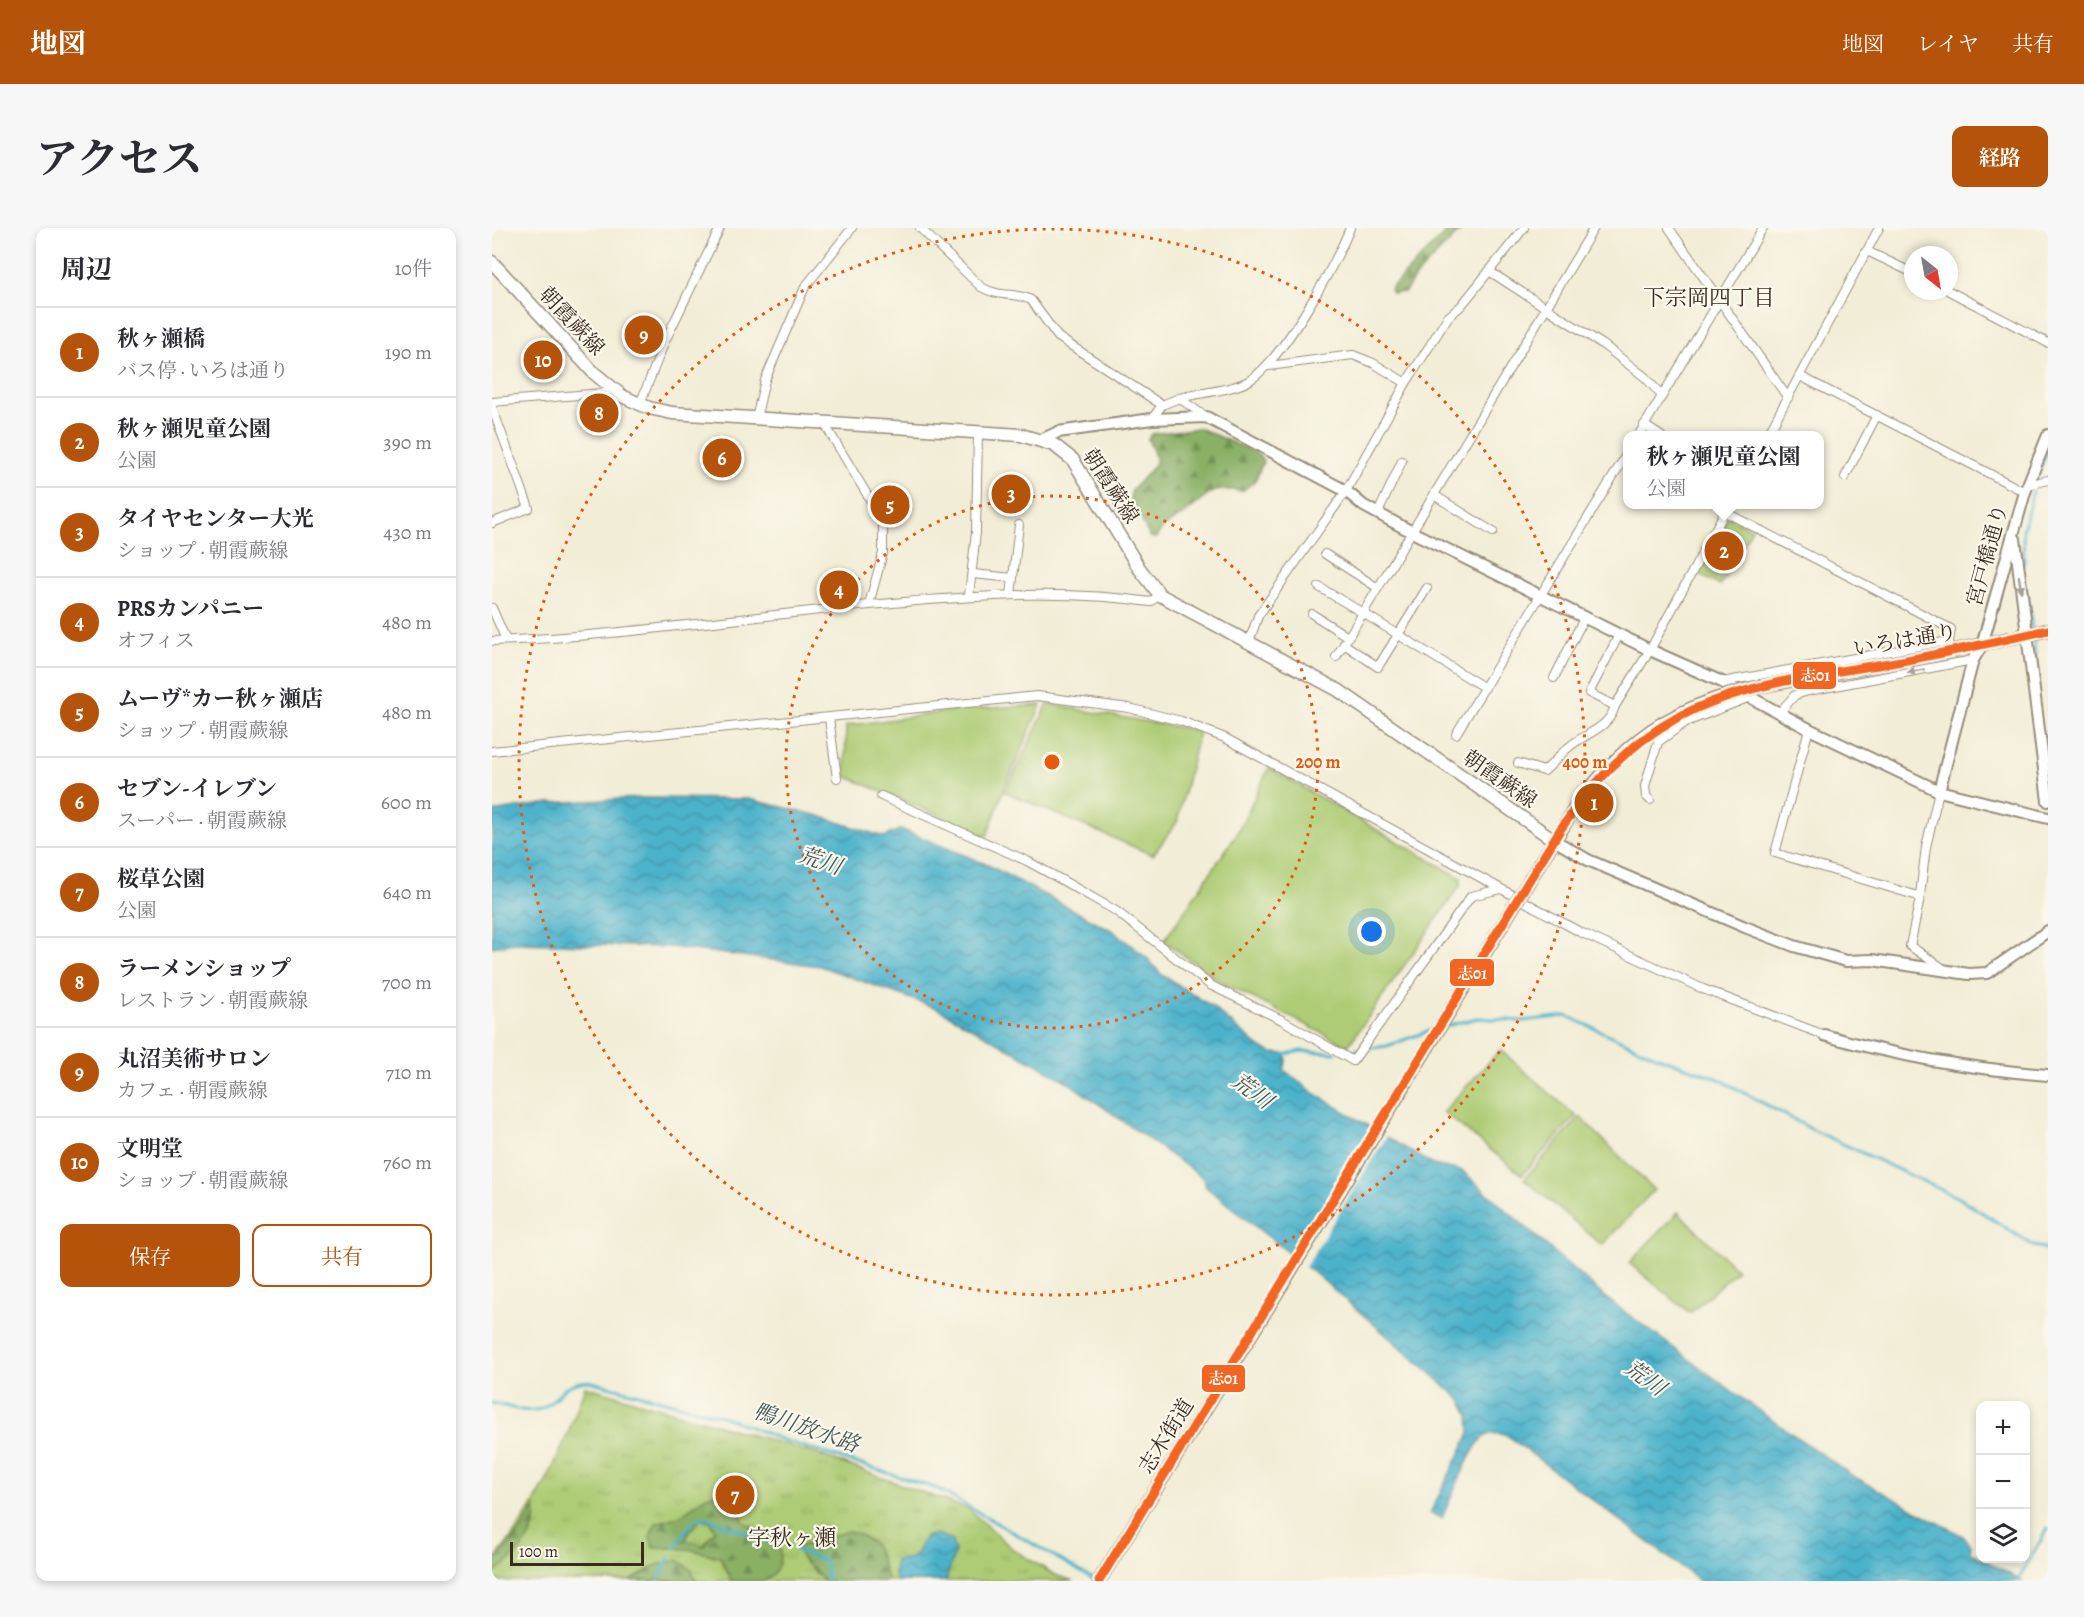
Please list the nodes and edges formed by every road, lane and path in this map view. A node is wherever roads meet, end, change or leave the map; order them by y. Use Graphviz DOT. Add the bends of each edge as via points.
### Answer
graph roads {
  1 [pos="720,228"];
  2 [pos="852,228"];
  3 [pos="920,228"];
  4 [pos="1350,228"];
  5 [pos="1524,228"];
  6 [pos="1594,228"];
  7 [pos="1669,228"];
  8 [pos="1763,228"];
  9 [pos="1879,228"];
  10 [pos="1867,251"];
  11 [pos="492,262"];
  12 [pos="1904,269"];
  13 [pos="1489,271"];
  14 [pos="1958,296"];
  15 [pos="1720,300"];
  16 [pos="1546,307"];
  17 [pos="2048,343"];
  18 [pos="1269,366"];
  19 [pos="1800,376"];
  20 [pos="1406,383"];
  21 [pos="612,390"];
  22 [pos="1662,396"];
  23 [pos="1179,398"];
  24 [pos="1788,398"];
  25 [pos="639,404"];
  26 [pos="492,405"];
  27 [pos="1162,405"];
  28 [pos="1877,416"];
  29 [pos="1206,417"];
  30 [pos="756,419"];
  31 [pos="1152,420"];
  32 [pos="824,423"];
  33 [pos="1644,425"];
  34 [pos="1640,431"];
  35 [pos="1654,431"];
  36 [pos="1769,431"];
  37 [pos="978,433"];
  38 [pos="2048,435"];
  39 [pos="1041,440"];
  40 [pos="1623,460"];
  41 [pos="1402,461"];
  42 [pos="1845,477"];
  43 [pos="2048,480"];
  44 [pos="2026,489"];
  45 [pos="1346,491"];
  46 [pos="1434,495"];
  47 [pos="1726,509"];
  48 [pos="1729,509"];
  49 [pos="1378,513"];
  50 [pos="492,523"];
  51 [pos="1019,525"];
  52 [pos="1412,531"];
  53 [pos="1493,532"];
  54 [pos="2014,533"];
  55 [pos="1325,554"];
  56 [pos="973,574"];
  57 [pos="1013,578"];
  58 [pos="1319,587"];
  59 [pos="1378,588"];
  60 [pos="1427,588"];
  61 [pos="1011,595"];
  62 [pos="1160,595"];
  63 [pos="969,596"];
  64 [pos="1542,597"];
  65 [pos="868,604"];
  66 [pos="492,608"];
  67 [pos="1363,613"];
  68 [pos="1312,614"];
  69 [pos="1584,618"];
  70 [pos="2036,632"];
  71 [pos="1398,635"];
  72 [pos="1619,635"];
  73 [pos="506,640"];
  74 [pos="1346,640"];
  75 [pos="492,641"];
  76 [pos="1249,642"];
  77 [pos="1982,645"];
  78 [pos="1947,649"];
  79 [pos="1650,650"];
  80 [pos="1336,657"];
  81 [pos="1973,660"];
  82 [pos="1554,678"];
  83 [pos="1722,682"];
  84 [pos="1485,688"];
  85 [pos="1750,697"];
  86 [pos="1615,706"];
  87 [pos="1779,713"];
  88 [pos="829,718"];
  89 [pos="1809,729"];
  90 [pos="1456,735"];
  91 [pos="492,751"];
  92 [pos="1518,763"];
  93 [pos="837,778"];
  94 [pos="1939,791"];
  95 [pos="881,796"];
  96 [pos="1650,800"];
  97 [pos="2048,801"];
  98 [pos="2048,818"];
  99 [pos="1554,840"];
  100 [pos="1501,889"];
  101 [pos="1918,896"];
  102 [pos="2048,931"];
  103 [pos="1946,970"];
  104 [pos="1824,1035"];
  105 [pos="2048,1075"];
  106 [pos="1341,1189"];
  107 [pos="1099,1581"];
  1 -- 25 [label="street"];
  2 -- 30 [label="street" via="805,287 765,380"];
  3 -- 27 [label="street" via="981,286 998,295 1031,300 1058,337"];
  4 -- 18 [label="street" via="1337,259"];
  5 -- 13 [label="street"];
  6 -- 16 [label="street"];
  7 -- 15 [label="street"];
  8 -- 15 [label="street"];
  9 -- 10 [label="street"];
  10 -- 12 [label="street"];
  10 -- 19 [label="street"];
  11 -- 21 [label="main road, 朝霞蕨線"];
  13 -- 16 [label="street"];
  13 -- 20 [label="street" via="1448,317"];
  14 -- 17 [label="street"];
  15 -- 22 [label="street"];
  15 -- 24 [label="street"];
  16 -- 22 [label="street" via="1602,344"];
  16 -- 46 [label="street"];
  18 -- 20 [label="street" via="1353,355"];
  18 -- 23 [label="street" via="1248,381"];
  19 -- 24 [label="street"];
  19 -- 28 [label="street"];
  20 -- 45 [label="street"];
  21 -- 25 [label="main road, 朝霞蕨線"];
  21 -- 26 [label="street"];
  22 -- 33 [label="street"];
  23 -- 27 [label="street"];
  23 -- 29 [label="street"];
  24 -- 36 [label="street"];
  25 -- 30 [label="main road, 朝霞蕨線" via="672,412"];
  26 -- 50 [label="street" via="529,508"];
  27 -- 31 [label="street"];
  28 -- 42 [label="street"];
  28 -- 44 [label="street"];
  29 -- 31 [label="street"];
  29 -- 45 [label="street"];
  30 -- 32 [label="main road, 朝霞蕨線"];
  31 -- 39 [label="street" via="1058,432"];
  32 -- 37 [label="main road, 朝霞蕨線"];
  32 -- 65 [label="street" via="883,521 883,553"];
  33 -- 34 [label="street"];
  33 -- 35 [label="street"];
  37 -- 39 [label="main road, 朝霞蕨線"];
  37 -- 56 [label="street"];
  38 -- 44 [label="street, 宮戸橋通り"];
  39 -- 62 [label="main road, 朝霞蕨線" via="1062,451 1078,466 1135,562"];
  40 -- 64 [label="street"];
  41 -- 49 [label="street"];
  43 -- 44 [label="street"];
  44 -- 54 [label="street, 宮戸橋通り"];
  45 -- 49 [label="street"];
  45 -- 76 [label="street" via="1257,616"];
  46 -- 52 [label="street"];
  46 -- 53 [label="street"];
  47 -- 79 [label="street"];
  48 -- 78 [label="street" via="1951,629"];
  49 -- 52 [label="street"];
  51 -- 57 [label="street"];
  52 -- 59 [label="street"];
  52 -- 64 [label="street"];
  54 -- 70 [label="street, one-way"];
  54 -- 77 [label="street, 宮戸橋通り"];
  55 -- 59 [label="street"];
  56 -- 57 [label="street"];
  56 -- 63 [label="street"];
  57 -- 61 [label="street"];
  58 -- 67 [label="street"];
  59 -- 67 [label="street"];
  60 -- 71 [label="street"];
  61 -- 62 [label="street" via="1150,602"];
  61 -- 63 [label="street"];
  62 -- 76 [label="main road, 朝霞蕨線"];
  63 -- 65 [label="street"];
  64 -- 69 [label="street"];
  64 -- 84 [label="street"];
  65 -- 73 [label="street" via="631,631"];
  66 -- 73 [label="street"];
  67 -- 71 [label="street"];
  67 -- 74 [label="street"];
  68 -- 74 [label="street"];
  69 -- 72 [label="street"];
  69 -- 82 [label="street"];
  70 -- 77 [label="main road, いろは通り"];
  70 -- 97 [label="street"];
  71 -- 74 [label="street" via="1378,667"];
  71 -- 84 [label="street"];
  72 -- 79 [label="street"];
  72 -- 86 [label="street" via="1589,693"];
  73 -- 75 [label="street"];
  74 -- 80 [label="street"];
  76 -- 99 [label="main road, 朝霞蕨線" via="1358,703"];
  77 -- 78 [label="main road, いろは通り"];
  77 -- 81 [label="street, 宮戸橋通り"];
  78 -- 83 [label="street"];
  78 -- 99 [label="main road, いろは通り, bridge" via="1767,684 1699,704 1668,720 1606,770"];
  79 -- 83 [label="street"];
  79 -- 86 [label="street"];
  81 -- 87 [label="street, one-way" via="1808,690 1795,695"];
  81 -- 94 [label="street, 宮戸橋通り"];
  83 -- 85 [label="street"];
  84 -- 90 [label="street"];
  85 -- 87 [label="street"];
  85 -- 96 [label="street" via="1686,722 1658,742 1645,786"];
  86 -- 92 [label="street" via="1606,723 1569,746 1544,771"];
  87 -- 89 [label="street"];
  88 -- 91 [label="street"];
  88 -- 93 [label="street"];
  88 -- 100 [label="street" via="1037,696 1157,715 1202,728 1256,753"];
  89 -- 94 [label="street"];
  89 -- 101 [label="street" via="1775,853"];
  94 -- 98 [label="street"];
  94 -- 101 [label="street"];
  95 -- 100 [label="street" via="1060,879 1116,911 1210,985 1353,1061 1471,897"];
  99 -- 103 [label="street" via="1596,863 1794,946 1846,961 1872,960"];
  99 -- 106 [label="main road, いろは通り, bridge"];
  100 -- 104 [label="street" via="1663,972"];
  101 -- 103 [label="street" via="1910,946"];
  102 -- 103 [label="street" via="1987,973"];
  104 -- 105 [label="street" via="1864,1047"];
  106 -- 107 [label="main road, 志木街道"];
}
